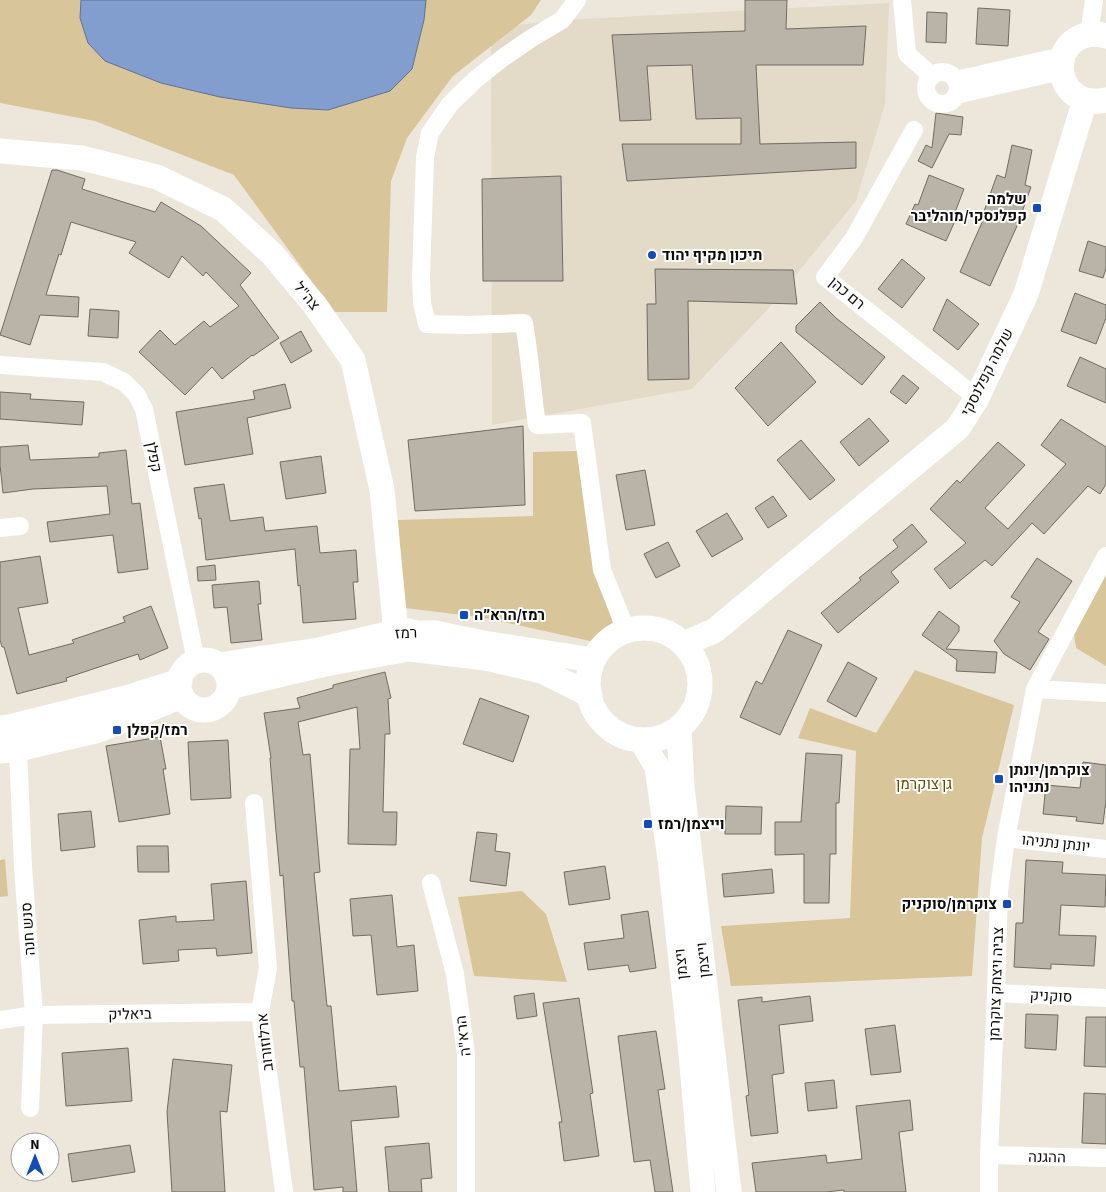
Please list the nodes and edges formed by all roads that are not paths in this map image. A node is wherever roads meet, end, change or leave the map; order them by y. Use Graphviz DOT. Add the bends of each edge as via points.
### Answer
graph roads {
  1 [pos="577,0"];
  2 [pos="902,0"];
  3 [pos="1094,0"];
  4 [pos="1098,35"];
  5 [pos="1062,63"];
  6 [pos="932,76"];
  7 [pos="956,88"];
  8 [pos="1096,100"];
  9 [pos="914,130"];
  10 [pos="0,151"];
  11 [pos="0,365"];
  12 [pos="977,398"];
  13 [pos="20,526"];
  14 [pos="0,528"];
  15 [pos="1106,556"];
  16 [pos="396,632"];
  17 [pos="627,632"];
  18 [pos="690,653"];
  19 [pos="593,660"];
  20 [pos="208,663"];
  21 [pos="229,687"];
  22 [pos="181,688"];
  23 [pos="1036,689"];
  24 [pos="1106,692"];
  25 [pos="590,695"];
  26 [pos="0,728"];
  27 [pos="679,728"];
  28 [pos="641,740"];
  29 [pos="9,750"];
  30 [pos="254,803"];
  31 [pos="1006,838"];
  32 [pos="1106,849"];
  33 [pos="431,882"];
  34 [pos="996,993"];
  35 [pos="1106,998"];
  36 [pos="260,1012"];
  37 [pos="34,1015"];
  38 [pos="0,1020"];
  39 [pos="30,1108"];
  40 [pos="989,1155"];
  41 [pos="1106,1158"];
  42 [pos="284,1192"];
  43 [pos="466,1192"];
  44 [pos="703,1192"];
  45 [pos="729,1192"];
  46 [pos="989,1192"];
  1 -- 17 [label="street" via="562,20 476,79 450,104 430,134 425,157 422,303 427,324 524,322 537,425 582,423 602,570"];
  2 -- 6 [label="street" via="907,54"];
  3 -- 4 [label="street"];
  4 -- 5 [label="street" via="1078,38 1069,46"];
  5 -- 7 [label="street"];
  5 -- 8 [label="street" via="1064,81 1069,89 1076,96"];
  6 -- 7 [label="street" via="948,73"];
  6 -- 7 [label="street" via="926,89 934,102 949,102"];
  8 -- 12 [label="street, שלמה קפלנסקי" via="1026,294"];
  9 -- 12 [label="street, רם כהן" via="854,238 825,277"];
  10 -- 16 [label="street, צה\"ל" via="82,158 157,177 223,209 272,254 314,304 353,360 382,490"];
  11 -- 20 [label="street, קפלן" via="103,372 124,382 136,394 144,409"];
  12 -- 18 [label="street, שלמה קפלנסקי" via="958,428"];
  13 -- 14 [label="street"];
  15 -- 23 [label="street, צביה ויצחק צוקרמן"];
  16 -- 19 [label="street, רמז" via="435,633"];
  16 -- 20 [label="street, רמז" via="319,650"];
  17 -- 18 [label="street" via="648,628 662,631 674,636"];
  17 -- 19 [label="street" via="606,643"];
  18 -- 27 [label="street" via="700,678 700,694 688,720"];
  19 -- 25 [label="street" via="589,674"];
  20 -- 21 [label="street" via="225,671"];
  20 -- 22 [label="street" via="185,669"];
  21 -- 22 [label="street" via="223,702 201,710 187,703"];
  21 -- 25 [label="street, רמז" via="325,664 410,649 486,658 542,671"];
  22 -- 26 [label="street"];
  22 -- 29 [label="street" via="98,730"];
  23 -- 24 [label="street"];
  23 -- 31 [label="street, צביה ויצחק צוקרמן"];
  25 -- 28 [label="street" via="599,717 611,730"];
  27 -- 28 [label="street" via="668,735"];
  27 -- 45 [label="street, וייצמן" via="682,787"];
  28 -- 44 [label="street, ויצמן" via="657,767 670,859"];
  29 -- 37 [label="street, סנש חנה" via="23,867"];
  30 -- 36 [label="street, ארלוזורוב" via="268,968"];
  31 -- 32 [label="street, יונתן נתניהו"];
  31 -- 34 [label="street, צביה ויצחק צוקרמן" via="999,891"];
  33 -- 43 [label="street, הרא\"ה" via="455,974 466,1054"];
  34 -- 35 [label="street, סוקניק"];
  34 -- 40 [label="street, צביה ויצחק צוקרמן"];
  36 -- 37 [label="street, ביאליק"];
  36 -- 42 [label="street, ארלוזורוב"];
  37 -- 38 [label="street, ביאליק"];
  37 -- 39 [label="street, סנש חנה"];
  40 -- 41 [label="street, ההגנה"];
  40 -- 46 [label="street, צביה ויצחק צוקרמן"];
}
